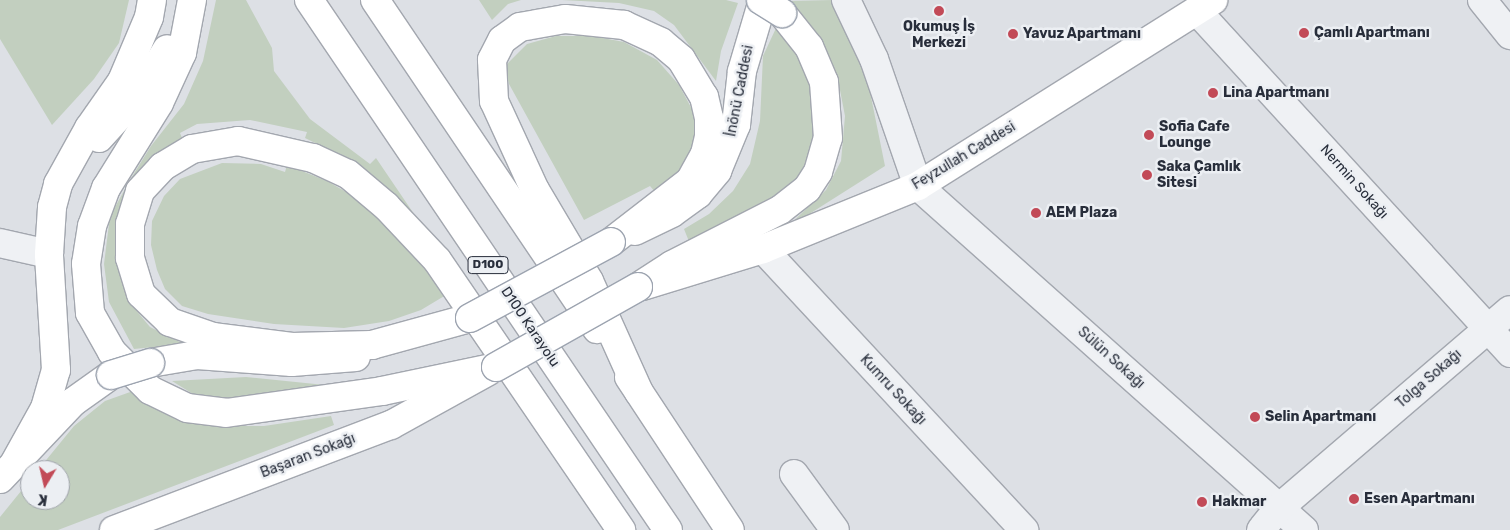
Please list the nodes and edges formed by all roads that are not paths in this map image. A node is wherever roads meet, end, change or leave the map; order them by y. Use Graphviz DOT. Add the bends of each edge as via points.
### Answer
graph roads {
  1 [pos="152,0"];
  2 [pos="181,0"];
  3 [pos="192,0"];
  4 [pos="309,0"];
  5 [pos="376,0"];
  6 [pos="846,0"];
  7 [pos="1482,0"];
  8 [pos="768,4"];
  9 [pos="1205,5"];
  10 [pos="1510,36"];
  11 [pos="58,184"];
  12 [pos="918,186"];
  13 [pos="610,242"];
  14 [pos="0,243"];
  15 [pos="763,250"];
  16 [pos="49,254"];
  17 [pos="638,287"];
  18 [pos="1510,310"];
  19 [pos="470,318"];
  20 [pos="1488,328"];
  21 [pos="1510,353"];
  22 [pos="496,367"];
  23 [pos="639,392"];
  24 [pos="8,471"];
  25 [pos="794,474"];
  26 [pos="1278,508"];
  27 [pos="114,530"];
  28 [pos="621,530"];
  29 [pos="668,530"];
  30 [pos="730,530"];
  31 [pos="835,530"];
  32 [pos="1024,530"];
  33 [pos="1261,530"];
  34 [pos="1304,530"];
  1 -- 11 [label="main road" via="149,17 122,81 89,128"];
  2 -- 11 [label="main road" via="169,46 141,92"];
  3 -- 22 [label="main road" via="182,53 159,103 106,188 92,226 86,264 90,313 112,352 150,390 186,408 226,413 382,391"];
  4 -- 29 [label="main road, D100 Karayolu / D100"];
  5 -- 23 [label="main road"];
  6 -- 12 [label="street" via="874,60"];
  7 -- 10 [label="street"];
  8 -- 13 [label="main road, İnönü Caddesi" via="742,71 736,125 717,171 698,194 672,213"];
  8 -- 17 [label="main road" via="809,47 824,82 828,130 825,155 818,172 808,189 780,210 672,264"];
  9 -- 12 [label="main road, Feyzullah Caddesi"];
  9 -- 20 [label="street, Nermin Sokağı"];
  11 -- 16 [label="main road" via="52,207"];
  12 -- 15 [label="main road, Feyzullah Caddesi"];
  12 -- 26 [label="street, Sülün Sokağı"];
  13 -- 19 [label="main road, bridge"];
  13 -- 23 [label="main road" via="690,181 705,154 709,136 704,97 681,59 661,42 624,24 565,19 520,27 502,40 492,60 494,101 535,190 589,281"];
  14 -- 16 [label="street"];
  15 -- 17 [label="main road, Feyzullah Caddesi"];
  15 -- 32 [label="street, Kumru Sokağı"];
  16 -- 24 [label="main road" via="56,370 46,408"];
  17 -- 22 [label="main road, Başaran Sokağı, bridge"];
  18 -- 20 [label="street, Tolga Sokağı"];
  19 -- 24 [label="main road, bridge" via="430,341 374,355 292,362 197,355 150,363 111,375 73,402"];
  19 -- 28 [label="main road" via="372,345 292,348 213,338 170,322 141,294 130,258 130,224 140,190 162,167 192,149 238,141 313,158 348,174 386,206 437,260"];
  20 -- 21 [label="street, Nermin Sokağı"];
  20 -- 26 [label="street, Tolga Sokağı"];
  22 -- 27 [label="main road, Başaran Sokağı" via="391,425"];
  23 -- 30 [label="main road"];
  25 -- 31 [label="street"];
  26 -- 33 [label="street, Tolga Sokağı"];
  26 -- 34 [label="street, Sülün Sokağı"];
}
